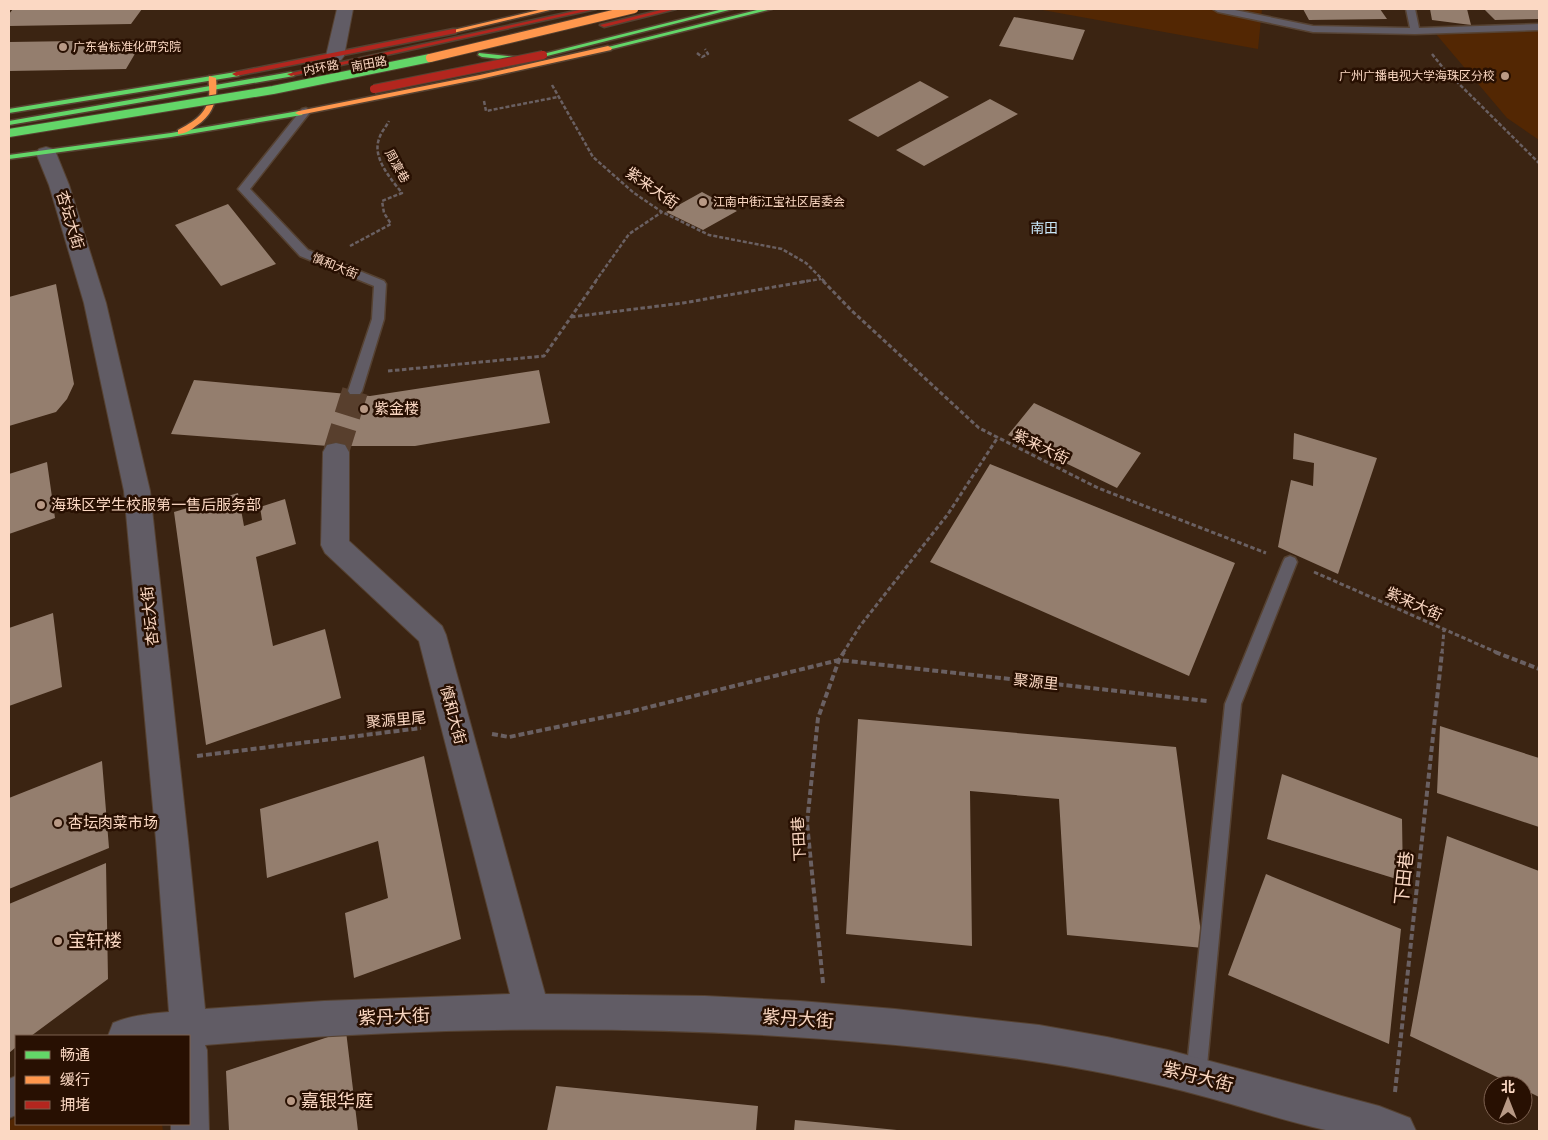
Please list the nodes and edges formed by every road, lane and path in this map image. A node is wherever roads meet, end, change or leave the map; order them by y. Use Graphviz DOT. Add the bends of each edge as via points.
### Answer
graph roads {
  1 [pos="345,9"];
  2 [pos="550,9"];
  3 [pos="587,9"];
  4 [pos="593,9"];
  5 [pos="634,9"];
  6 [pos="673,9"];
  7 [pos="730,9"];
  8 [pos="769,9"];
  9 [pos="1218,9"];
  10 [pos="1411,9"];
  11 [pos="1539,27"];
  12 [pos="1415,31"];
  13 [pos="491,33"];
  14 [pos="409,51"];
  15 [pos="482,55"];
  16 [pos="335,56"];
  17 [pos="548,63"];
  18 [pos="419,68"];
  19 [pos="489,76"];
  20 [pos="213,83"];
  21 [pos="9,111"];
  22 [pos="215,111"];
  23 [pos="306,111"];
  24 [pos="234,112"];
  25 [pos="392,115"];
  26 [pos="180,118"];
  27 [pos="152,122"];
  28 [pos="9,123"];
  29 [pos="181,132"];
  30 [pos="9,133"];
  31 [pos="9,140"];
  32 [pos="46,153"];
  33 [pos="9,157"];
  34 [pos="593,157"];
  35 [pos="1539,163"];
  36 [pos="662,212"];
  37 [pos="324,261"];
  38 [pos="821,279"];
  39 [pos="571,317"];
  40 [pos="362,374"];
  41 [pos="355,391"];
  42 [pos="998,438"];
  43 [pos="336,452"];
  44 [pos="1290,562"];
  45 [pos="1444,630"];
  46 [pos="839,660"];
  47 [pos="1539,669"];
  48 [pos="1233,704"];
  49 [pos="629,712"];
  50 [pos="457,727"];
  51 [pos="164,760"];
  52 [pos="532,1012"];
  53 [pos="826,1020"];
  54 [pos="129,1035"];
  55 [pos="156,1035"];
  56 [pos="189,1035"];
  57 [pos="190,1038"];
  58 [pos="1196,1076"];
  59 [pos="1376,1128"];
  1 -- 16 [label="street"];
  2 -- 13 [label="main road"];
  2 -- 16 [label="main road"];
  3 -- 28 [label="main road, 内环路" via="390,54"];
  4 -- 13 [label="main road, 南田路"];
  5 -- 30 [label="main road, 内环路, bridge" via="358,75"];
  6 -- 15 [label="main road, 南田路"];
  7 -- 24 [label="main road, bridge" via="534,57 358,92"];
  8 -- 17 [label="main road"];
  9 -- 12 [label="lane" via="1313,29"];
  10 -- 12 [label="lane"];
  11 -- 12 [label="lane"];
  12 -- 35 [label="path" via="1444,69"];
  13 -- 14 [label="main road, 南田路"];
  14 -- 18 [label="main road"];
  14 -- 20 [label="main road, 南田路"];
  15 -- 17 [label="main road"];
  15 -- 18 [label="main road, 南田路"];
  16 -- 20 [label="main road"];
  17 -- 19 [label="main road"];
  18 -- 19 [label="main road"];
  18 -- 22 [label="main road, 南田路"];
  19 -- 23 [label="main road"];
  20 -- 21 [label="main road"];
  20 -- 22 [label="main road"];
  20 -- 28 [label="main road, 南田路"];
  22 -- 26 [label="main road"];
  22 -- 29 [label="main road"];
  22 -- 31 [label="main road, 南田路"];
  23 -- 29 [label="main road"];
  23 -- 37 [label="lane, 慎和大街" via="244,190 304,254"];
  25 -- 37 [label="path, 周凜巷" via="378,141 378,149 390,177 402,193 382,201 390,224"];
  27 -- 31 [label="main road"];
  29 -- 32 [label="main road"];
  32 -- 33 [label="main road"];
  32 -- 51 [label="street, 杏坛大街" via="95,302 137,491"];
  34 -- 36 [label="path, 紫来大街" via="634,193"];
  36 -- 38 [label="path, 紫来大街" via="709,235 782,249 806,263"];
  36 -- 39 [label="path" via="629,234"];
  37 -- 40 [label="lane, 慎和大街" via="380,284 378,319"];
  38 -- 39 [label="path" via="683,303"];
  38 -- 42 [label="path, 紫来大街" via="979,428"];
  39 -- 40 [label="path" via="544,356"];
  40 -- 41 [label="lane, 慎和大街"];
  42 -- 44 [label="path, 紫来大街" via="1098,488"];
  42 -- 46 [label="path" via="948,514 860,626"];
  43 -- 50 [label="street, 慎和大街" via="336,545 432,635"];
  44 -- 45 [label="path, 紫来大街"];
  44 -- 48 [label="lane"];
  45 -- 47 [label="path, 紫来大街"];
  45 -- 59 [label="path, 下田巷"];
  46 -- 48 [label="path, 聚源里"];
  46 -- 49 [label="path, 聚源里"];
  46 -- 53 [label="path, 下田巷" via="818,718 807,823"];
  48 -- 58 [label="lane"];
  49 -- 50 [label="path, 聚源里尾" via="509,737"];
  50 -- 51 [label="path, 聚源里尾" via="412,728"];
  50 -- 52 [label="street, 慎和大街"];
  51 -- 56 [label="street, 杏坛大街"];
  52 -- 53 [label="street, 紫丹大街" via="699,1013"];
  52 -- 57 [label="street, 紫丹大街" via="304,1020"];
  53 -- 58 [label="street, 紫丹大街" via="1086,1051"];
  54 -- 55 [label="street"];
  58 -- 59 [label="street, 紫丹大街"];
}
